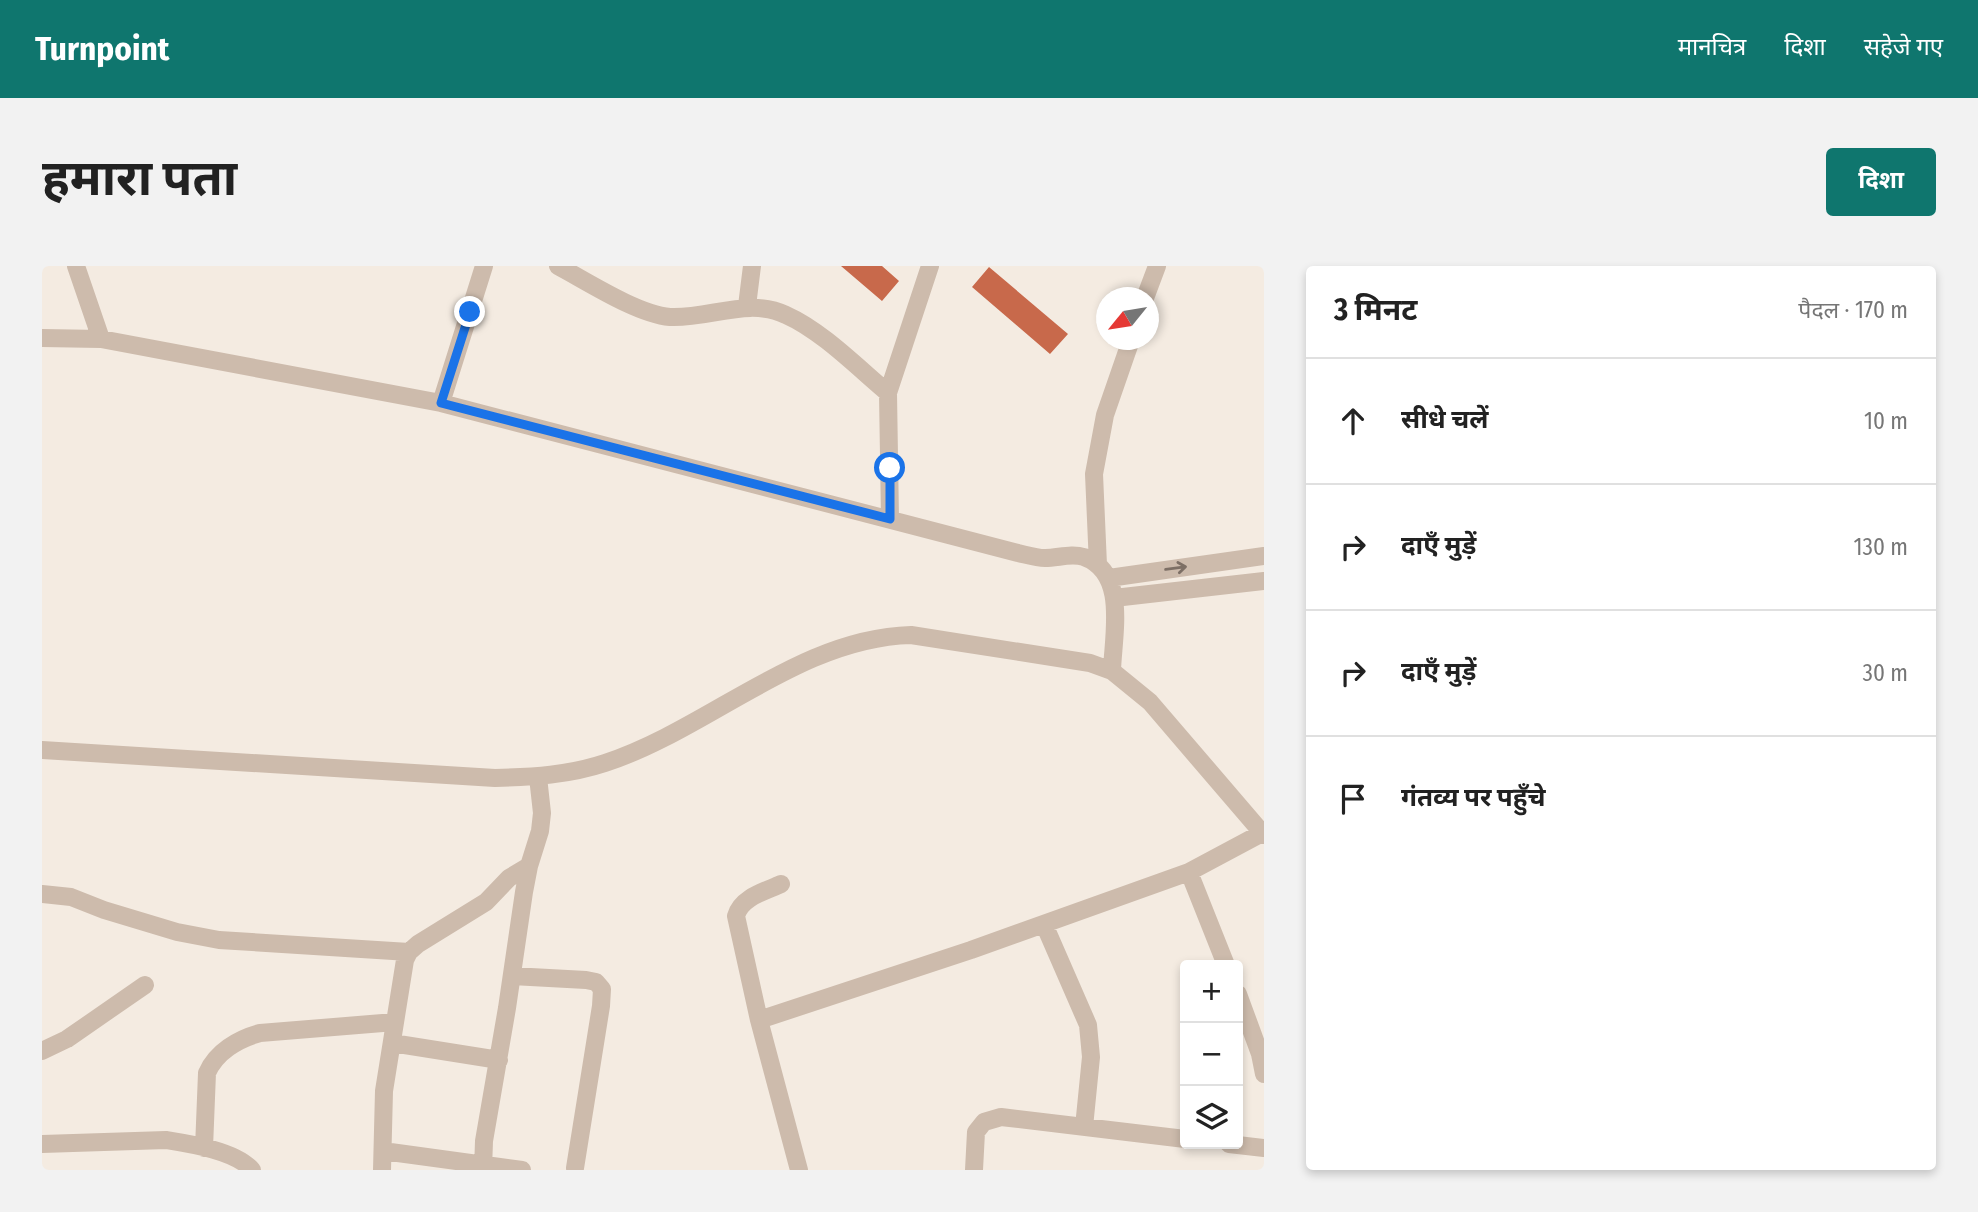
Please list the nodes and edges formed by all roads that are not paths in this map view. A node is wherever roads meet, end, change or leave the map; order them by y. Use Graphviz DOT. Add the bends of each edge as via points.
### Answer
graph roads {
  1 [pos="76,266"];
  2 [pos="484,266"];
  3 [pos="558,266"];
  4 [pos="752,266"];
  5 [pos="930,266"];
  6 [pos="1157,266"];
  7 [pos="1149,287"];
  8 [pos="747,306"];
  9 [pos="42,338"];
  10 [pos="101,339"];
  11 [pos="1128,350"];
  12 [pos="888,393"];
  13 [pos="441,403"];
  14 [pos="890,519"];
  15 [pos="1264,556"];
  16 [pos="1103,572"];
  17 [pos="1264,581"];
  18 [pos="1114,598"];
  19 [pos="1112,671"];
  20 [pos="42,750"];
  21 [pos="538,777"];
  22 [pos="1263,834"];
  23 [pos="528,866"];
  24 [pos="1189,872"];
  25 [pos="781,884"];
  26 [pos="42,894"];
  27 [pos="1044,924"];
  28 [pos="409,952"];
  29 [pos="1224,960"];
  30 [pos="512,976"];
  31 [pos="145,985"];
  32 [pos="1243,1008"];
  33 [pos="759,1020"];
  34 [pos="395,1022"];
  35 [pos="392,1043"];
  36 [pos="42,1051"];
  37 [pos="499,1060"];
  38 [pos="1264,1074"];
  39 [pos="1084,1127"];
  40 [pos="1180,1138"];
  41 [pos="42,1144"];
  42 [pos="1243,1146"];
  43 [pos="204,1148"];
  44 [pos="1264,1148"];
  45 [pos="383,1151"];
  46 [pos="483,1168"];
  47 [pos="577,1169"];
  48 [pos="252,1170"];
  49 [pos="382,1170"];
  50 [pos="522,1170"];
  51 [pos="799,1170"];
  52 [pos="974,1170"];
  1 -- 10 [label="street"];
  2 -- 13 [label="street"];
  3 -- 8 [label="street" via="632,306 669,317"];
  4 -- 8 [label="street"];
  5 -- 12 [label="street"];
  6 -- 7 [label="street"];
  8 -- 12 [label="street" via="786,314"];
  9 -- 10 [label="street"];
  10 -- 13 [label="street"];
  11 -- 16 [label="street" via="1105,415 1094,474"];
  12 -- 14 [label="street"];
  13 -- 14 [label="street"];
  14 -- 16 [label="street" via="1018,553 1082,557"];
  16 -- 15 [label="street, one-way"];
  16 -- 18 [label="street"];
  17 -- 18 [label="street"];
  18 -- 19 [label="street"];
  19 -- 21 [label="street" via="1090,663 942,638 883,636 824,653 606,763"];
  19 -- 22 [label="street" via="1150,702"];
  20 -- 21 [label="street"];
  21 -- 23 [label="street" via="540,831"];
  22 -- 24 [label="street"];
  23 -- 28 [label="street" via="509,877 486,902"];
  23 -- 30 [label="street"];
  24 -- 27 [label="street"];
  24 -- 29 [label="street"];
  25 -- 33 [label="street" via="744,901 736,916"];
  26 -- 28 [label="street" via="71,897 177,932 219,940"];
  27 -- 33 [label="street"];
  27 -- 39 [label="street" via="1088,1025 1091,1057"];
  28 -- 34 [label="street"];
  30 -- 37 [label="street"];
  30 -- 47 [label="street" via="586,980 602,989"];
  31 -- 36 [label="street"];
  32 -- 38 [label="street"];
  33 -- 51 [label="street"];
  34 -- 35 [label="street"];
  34 -- 43 [label="street" via="260,1033 229,1048 212,1062 207,1073"];
  35 -- 37 [label="street"];
  35 -- 45 [label="street" via="384,1091"];
  37 -- 46 [label="street"];
  39 -- 40 [label="street"];
  39 -- 52 [label="street" via="1001,1118 984,1122 976,1132"];
  41 -- 43 [label="street" via="166,1140"];
  42 -- 44 [label="street"];
  43 -- 48 [label="street" via="245,1161"];
  45 -- 46 [label="street"];
  45 -- 49 [label="street"];
  46 -- 50 [label="street"];
}
